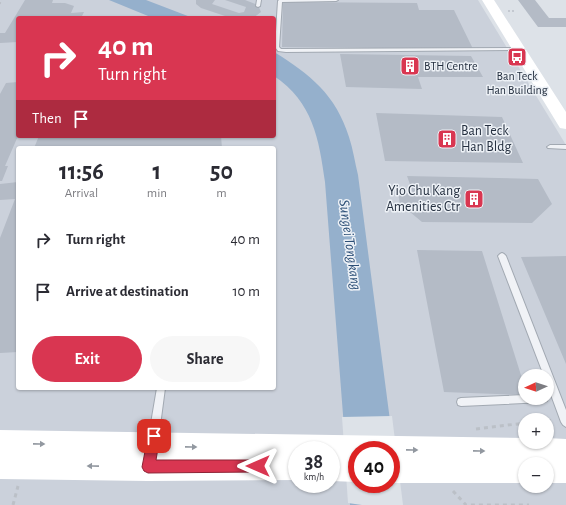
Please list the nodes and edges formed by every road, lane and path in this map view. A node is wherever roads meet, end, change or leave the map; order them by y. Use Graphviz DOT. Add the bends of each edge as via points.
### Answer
graph roads {
  1 [pos="1,0"];
  2 [pos="259,0"];
  3 [pos="336,0"];
  4 [pos="488,0"];
  5 [pos="492,0"];
  6 [pos="0,4"];
  7 [pos="258,6"];
  8 [pos="519,49"];
  9 [pos="566,113"];
  10 [pos="566,124"];
  11 [pos="550,147"];
  12 [pos="566,147"];
  13 [pos="502,256"];
  14 [pos="542,369"];
  15 [pos="161,390"];
  16 [pos="518,399"];
  17 [pos="554,401"];
  18 [pos="461,402"];
  19 [pos="566,422"];
  20 [pos="518,424"];
  21 [pos="474,429"];
  22 [pos="0,443"];
  23 [pos="566,452"];
  24 [pos="150,456"];
  25 [pos="288,460"];
  26 [pos="340,463"];
  27 [pos="566,468"];
  28 [pos="400,469"];
  29 [pos="518,469"];
  30 [pos="554,469"];
  31 [pos="445,470"];
  32 [pos="9,473"];
  33 [pos="13,505"];
  34 [pos="529,505"];
  1 -- 6 [label="path"];
  2 -- 7 [label="lane"];
  3 -- 8 [label="lane" via="280,1 277,47 286,51"];
  4 -- 8 [label="street"];
  5 -- 9 [label="street"];
  8 -- 10 [label="street"];
  11 -- 12 [label="lane"];
  13 -- 14 [label="lane"];
  15 -- 24 [label="lane"];
  16 -- 18 [label="lane"];
  17 -- 19 [label="lane"];
  20 -- 21 [label="path"];
  22 -- 24 [label="street, one-way"];
  31 -- 23 [label="street, one-way"];
  24 -- 25 [label="street"];
  24 -- 32 [label="street, one-way"];
  26 -- 31 [label="street, one-way"];
  27 -- 30 [label="street"];
  28 -- 31 [label="street"];
  29 -- 31 [label="street"];
  31 -- 34 [label="path" via="466,505"];
  32 -- 33 [label="path"];
}
